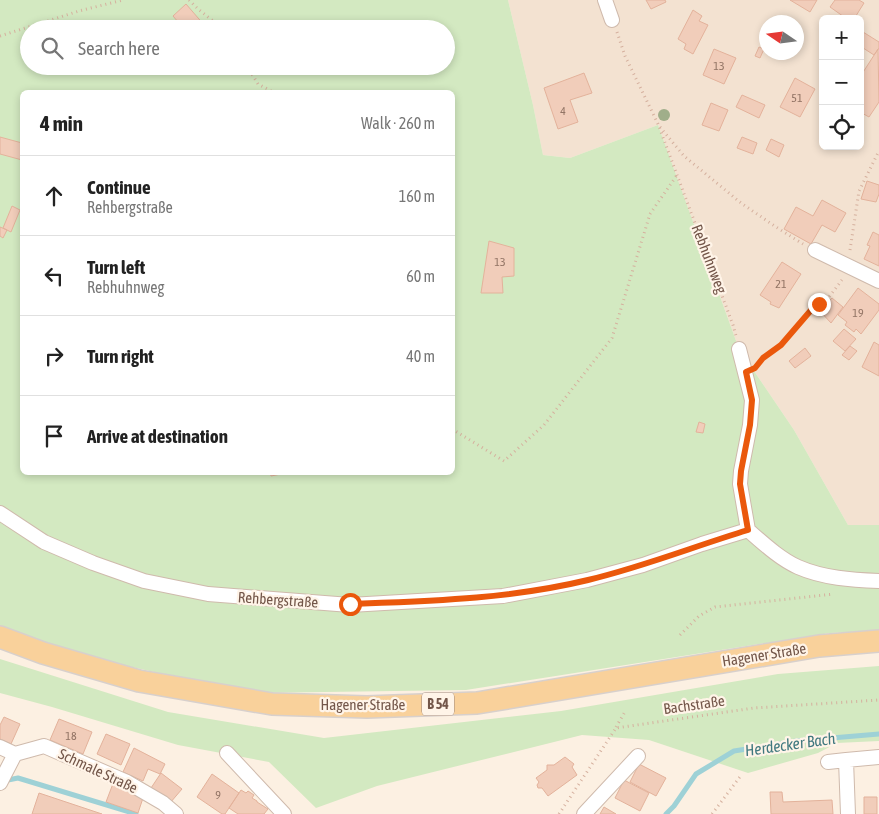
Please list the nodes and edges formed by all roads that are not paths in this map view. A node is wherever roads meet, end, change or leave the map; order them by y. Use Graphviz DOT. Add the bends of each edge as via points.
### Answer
graph roads {
  1 [pos="605,0"];
  2 [pos="612,20"];
  3 [pos="814,250"];
  4 [pos="879,282"];
  5 [pos="739,349"];
  6 [pos="0,513"];
  7 [pos="748,530"];
  8 [pos="879,581"];
  9 [pos="0,637"];
  10 [pos="879,641"];
  11 [pos="0,747"];
  12 [pos="227,753"];
  13 [pos="15,754"];
  14 [pos="638,756"];
  15 [pos="879,757"];
  16 [pos="846,760"];
  17 [pos="828,762"];
  18 [pos="0,783"];
  19 [pos="176,814"];
  20 [pos="284,814"];
  21 [pos="584,814"];
  22 [pos="848,814"];
  1 -- 2 [label="street"];
  3 -- 4 [label="street"];
  5 -- 7 [label="street" via="752,400 740,484"];
  6 -- 7 [label="street, Rehbergstraße" via="44,542 144,581 208,594 350,604 503,596 587,580 643,565"];
  7 -- 8 [label="street" via="766,547 798,567 835,577"];
  9 -- 10 [label="main road, Hagener Straße / B 54" via="139,681 272,704 367,708 477,703 819,646"];
  11 -- 13 [label="street"];
  12 -- 20 [label="street"];
  13 -- 18 [label="street"];
  13 -- 19 [label="street, Schmale Straße" via="44,746 127,782"];
  14 -- 21 [label="street"];
  15 -- 16 [label="street"];
  16 -- 17 [label="street"];
  16 -- 22 [label="street"];
}
